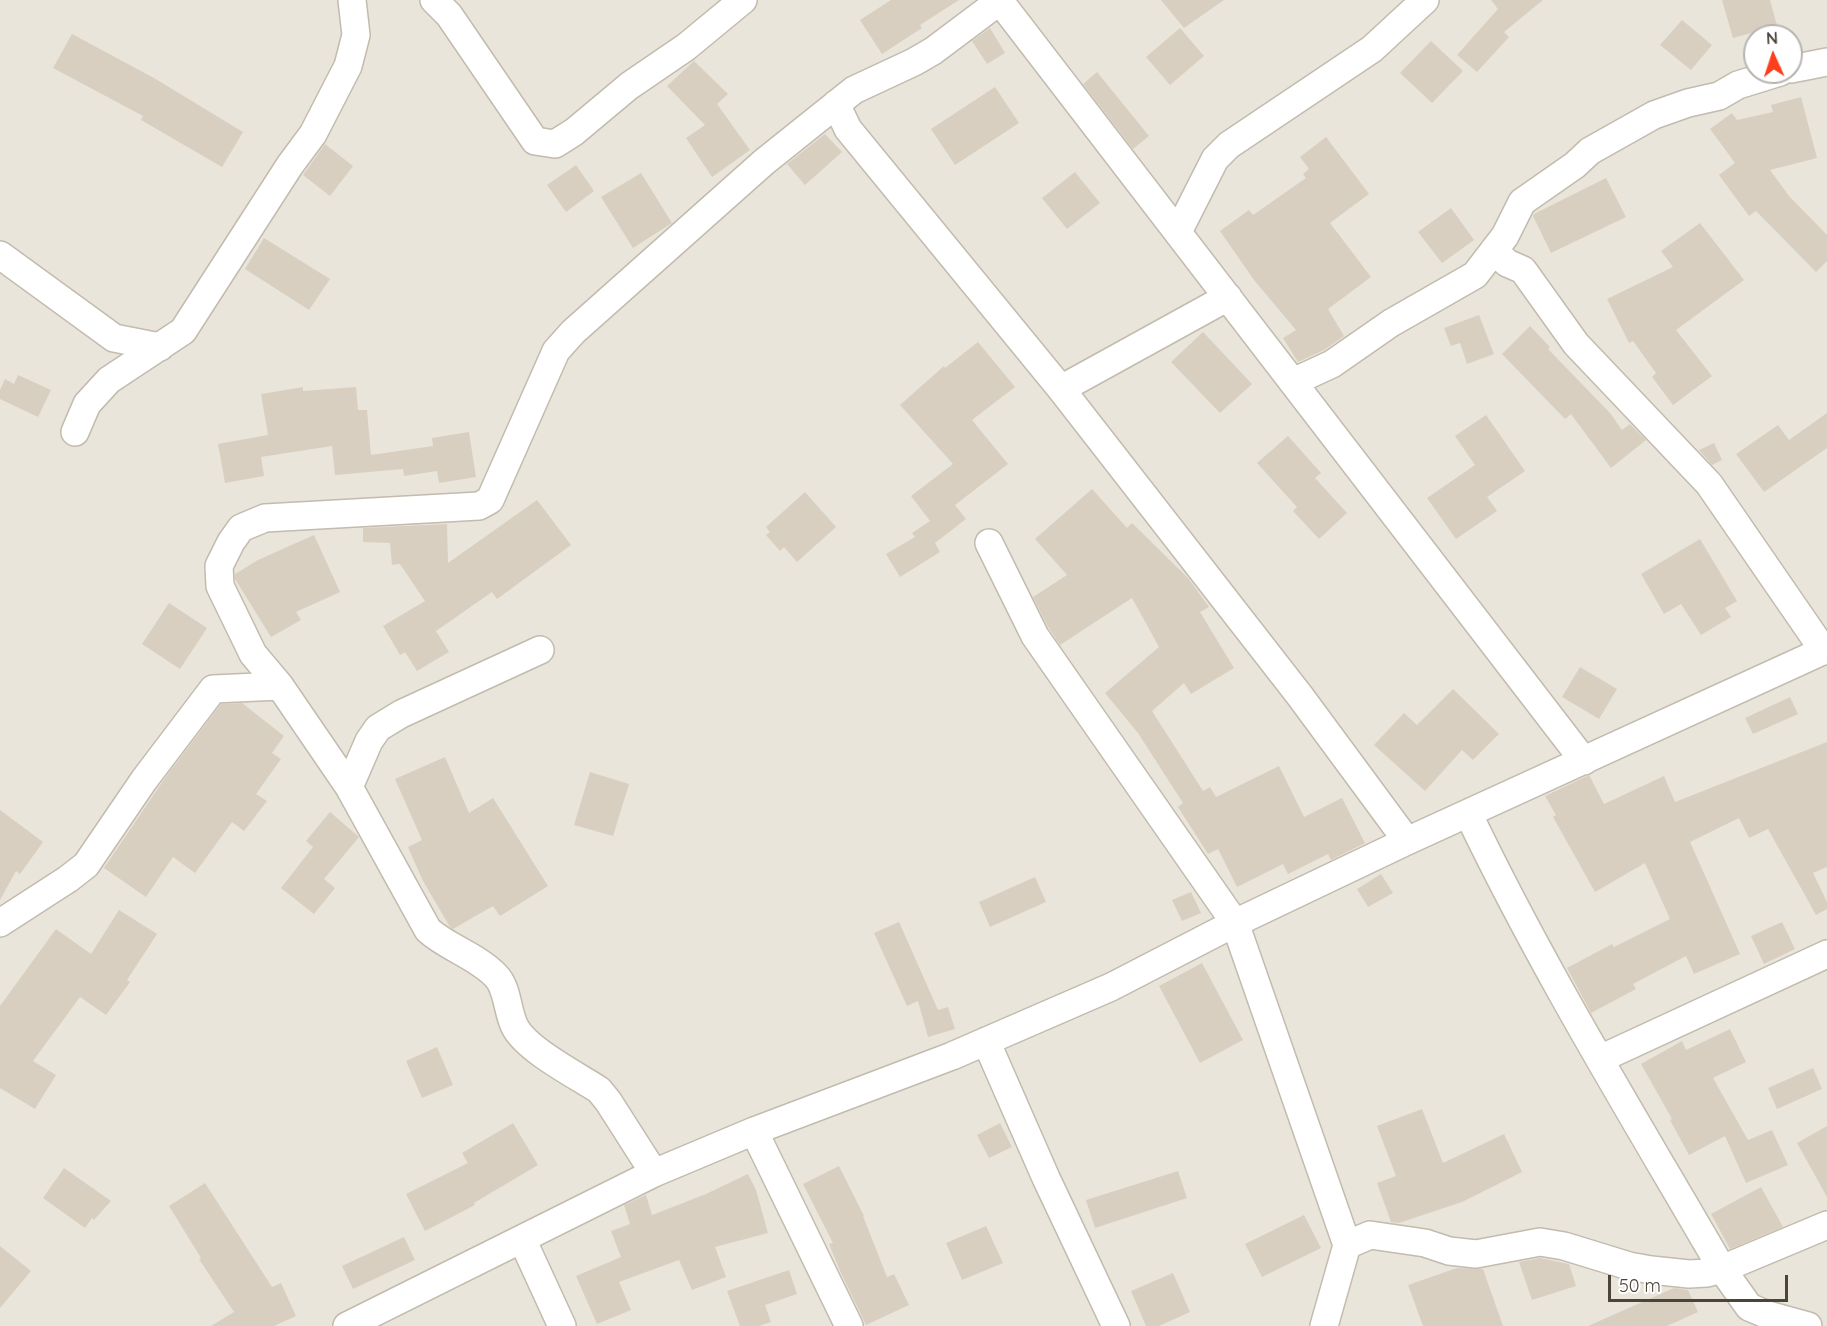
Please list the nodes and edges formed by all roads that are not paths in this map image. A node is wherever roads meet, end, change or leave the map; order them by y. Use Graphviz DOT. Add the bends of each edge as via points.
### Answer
graph roads {
  1 [pos="352,0"];
  2 [pos="434,0"];
  3 [pos="743,0"];
  4 [pos="1000,0"];
  5 [pos="1425,0"];
  6 [pos="1827,62"];
  7 [pos="1803,67"];
  8 [pos="1743,83"];
  9 [pos="836,104"];
  10 [pos="1178,232"];
  11 [pos="1494,250"];
  12 [pos="0,255"];
  13 [pos="1228,297"];
  14 [pos="160,347"];
  15 [pos="1293,382"];
  16 [pos="1061,389"];
  17 [pos="75,432"];
  18 [pos="989,543"];
  19 [pos="540,650"];
  20 [pos="1826,650"];
  21 [pos="253,654"];
  22 [pos="280,686"];
  23 [pos="236,688"];
  24 [pos="1584,761"];
  25 [pos="349,787"];
  26 [pos="1468,813"];
  27 [pos="1407,841"];
  28 [pos="0,923"];
  29 [pos="1235,923"];
  30 [pos="1827,954"];
  31 [pos="986,1041"];
  32 [pos="1600,1059"];
  33 [pos="754,1131"];
  34 [pos="654,1173"];
  35 [pos="1827,1225"];
  36 [pos="522,1239"];
  37 [pos="1347,1245"];
  38 [pos="1722,1269"];
  39 [pos="347,1326"];
  40 [pos="562,1326"];
  41 [pos="849,1326"];
  42 [pos="1116,1326"];
  43 [pos="1324,1326"];
  44 [pos="1808,1326"];
  1 -- 14 [label="street" via="356,35 348,66 313,134 183,331"];
  2 -- 3 [label="street" via="449,15 536,141 555,144"];
  4 -- 9 [label="street" via="933,51 854,90"];
  4 -- 10 [label="street"];
  5 -- 10 [label="street" via="1372,49 1229,145 1215,159"];
  6 -- 7 [label="street"];
  8 -- 11 [label="street" via="1719,96 1654,115 1590,151 1522,202"];
  9 -- 16 [label="street" via="848,129"];
  9 -- 21 [label="street" via="764,162 556,351 490,500 479,506 265,518 241,528 219,566 220,586"];
  10 -- 13 [label="street"];
  11 -- 15 [label="street" via="1475,275 1391,323 1332,364"];
  11 -- 20 [label="street" via="1507,263 1523,270 1576,344 1709,484"];
  12 -- 14 [label="street" via="114,338"];
  13 -- 15 [label="street"];
  13 -- 16 [label="street"];
  14 -- 17 [label="street" via="109,380 87,404"];
  15 -- 24 [label="street"];
  16 -- 27 [label="street" via="1300,696"];
  18 -- 29 [label="street" via="1035,636"];
  19 -- 25 [label="street" via="378,728"];
  20 -- 24 [label="street"];
  21 -- 22 [label="street"];
  21 -- 23 [label="street"];
  22 -- 23 [label="street"];
  22 -- 25 [label="street"];
  23 -- 28 [label="street" via="213,689 86,865"];
  24 -- 26 [label="street"];
  25 -- 34 [label="street" via="428,930 499,978 514,1026 524,1041 599,1090"];
  26 -- 27 [label="street"];
  26 -- 32 [label="street"];
  27 -- 29 [label="street"];
  29 -- 31 [label="street" via="1111,987"];
  29 -- 37 [label="street"];
  30 -- 32 [label="street"];
  31 -- 33 [label="street"];
  31 -- 42 [label="street"];
  32 -- 38 [label="street"];
  33 -- 34 [label="street"];
  33 -- 41 [label="street"];
  34 -- 36 [label="street"];
  35 -- 38 [label="street"];
  36 -- 39 [label="street"];
  36 -- 40 [label="street"];
  37 -- 38 [label="street" via="1370,1235 1476,1254 1540,1242 1651,1270 1689,1274"];
  37 -- 43 [label="street"];
  38 -- 44 [label="street" via="1749,1307"];
}
